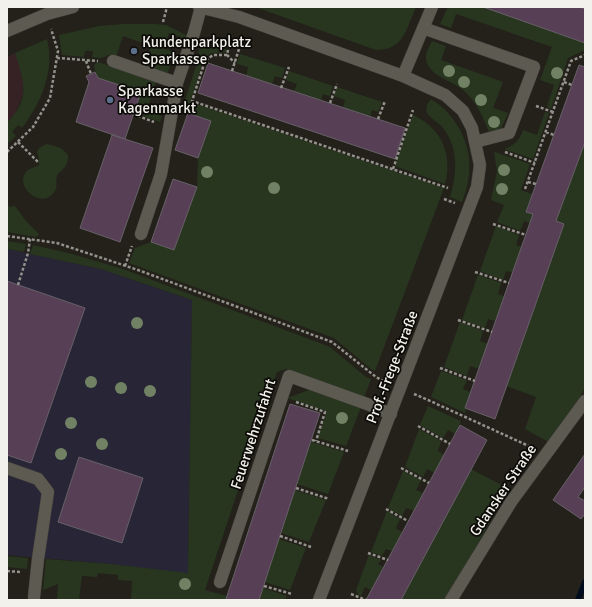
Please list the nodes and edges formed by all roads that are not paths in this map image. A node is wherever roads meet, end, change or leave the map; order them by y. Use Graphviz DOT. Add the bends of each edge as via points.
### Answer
graph roads {
  1 [pos="74,7"];
  2 [pos="200,7"];
  3 [pos="432,7"];
  4 [pos="423,28"];
  5 [pos="7,31"];
  6 [pos="113,61"];
  7 [pos="403,76"];
  8 [pos="177,83"];
  9 [pos="475,142"];
  10 [pos="141,234"];
  11 [pos="585,401"];
  12 [pos="391,414"];
  13 [pos="7,468"];
  14 [pos="220,582"];
  15 [pos="34,597"];
  16 [pos="319,600"];
  17 [pos="451,600"];
  1 -- 5 [label="street" via="47,14"];
  2 -- 7 [label="street, Prof.-Frege-Straße" via="239,17"];
  2 -- 8 [label="street"];
  3 -- 4 [label="street"];
  4 -- 7 [label="street"];
  4 -- 9 [label="street" via="534,67 509,133"];
  6 -- 8 [label="street"];
  7 -- 9 [label="street, Prof.-Frege-Straße" via="445,95 463,111 472,128"];
  8 -- 10 [label="street" via="161,174"];
  9 -- 12 [label="street, Prof.-Frege-Straße" via="480,165 477,187"];
  11 -- 17 [label="street, Gdansker Straße" via="511,502"];
  12 -- 14 [label="street, Feuerwehrzufahrt" via="289,376"];
  12 -- 16 [label="street, Prof.-Frege-Straße"];
  13 -- 15 [label="street" via="38,478 48,492"];
}
